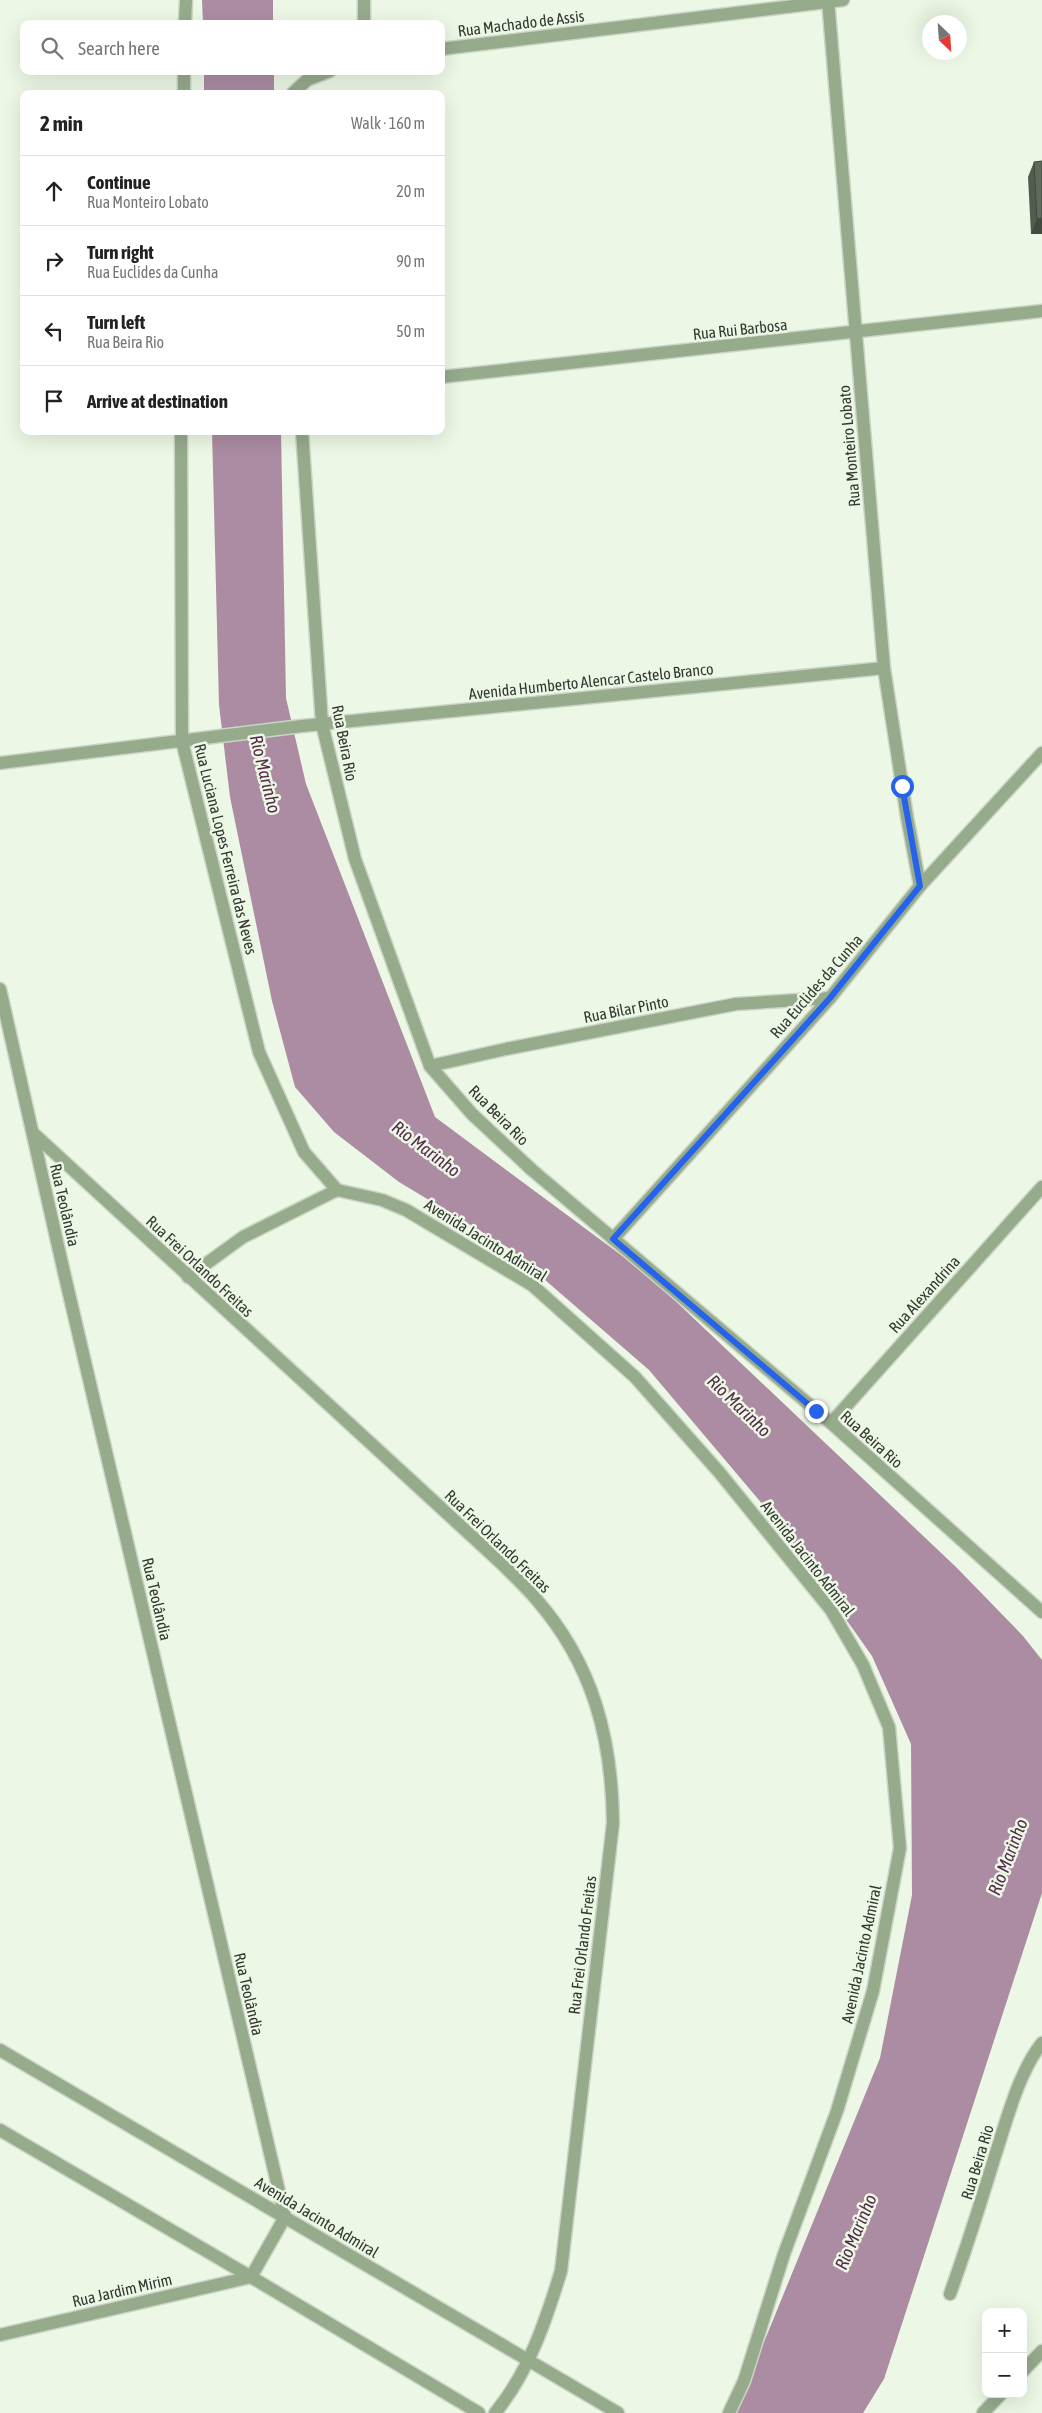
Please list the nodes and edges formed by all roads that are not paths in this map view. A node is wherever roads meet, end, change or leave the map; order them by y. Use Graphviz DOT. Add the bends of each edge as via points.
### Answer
graph roads {
  1 [pos="186,0"];
  2 [pos="364,0"];
  3 [pos="843,0"];
  4 [pos="828,1"];
  5 [pos="185,20"];
  6 [pos="364,20"];
  7 [pos="445,49"];
  8 [pos="184,75"];
  9 [pos="320,75"];
  10 [pos="184,90"];
  11 [pos="297,90"];
  12 [pos="1042,311"];
  13 [pos="856,332"];
  14 [pos="445,377"];
  15 [pos="181,435"];
  16 [pos="302,435"];
  17 [pos="884,668"];
  18 [pos="322,724"];
  19 [pos="182,741"];
  20 [pos="1042,753"];
  21 [pos="0,763"];
  22 [pos="920,886"];
  23 [pos="0,989"];
  24 [pos="830,998"];
  25 [pos="430,1066"];
  26 [pos="33,1133"];
  27 [pos="1042,1187"];
  28 [pos="337,1190"];
  29 [pos="613,1239"];
  30 [pos="188,1277"];
  31 [pos="830,1424"];
  32 [pos="1042,1612"];
  33 [pos="1042,2043"];
  34 [pos="0,2050"];
  35 [pos="0,2130"];
  36 [pos="285,2217"];
  37 [pos="251,2277"];
  38 [pos="950,2294"];
  39 [pos="0,2335"];
  40 [pos="1042,2351"];
  41 [pos="527,2360"];
  42 [pos="1027,2367"];
  43 [pos="997,2398"];
  44 [pos="479,2413"];
  45 [pos="495,2413"];
  46 [pos="618,2413"];
  47 [pos="729,2413"];
  48 [pos="983,2413"];
  1 -- 5 [label="street"];
  2 -- 6 [label="street"];
  3 -- 4 [label="street, Rua Machado de Assis"];
  4 -- 7 [label="street, Rua Machado de Assis"];
  4 -- 13 [label="street, Rua Monteiro Lobato"];
  8 -- 10 [label="street"];
  9 -- 11 [label="street"];
  12 -- 13 [label="street, Rua Rui Barbosa"];
  13 -- 14 [label="street, Rua Rui Barbosa"];
  13 -- 17 [label="street, Rua Monteiro Lobato"];
  15 -- 19 [label="street, Rua Luciana Lopes Ferreira das Neves"];
  16 -- 18 [label="street, Rua Beira Rio"];
  17 -- 18 [label="street, Avenida Humberto Alencar Castelo Branco"];
  17 -- 22 [label="street, Rua Monteiro Lobato"];
  18 -- 19 [label="street, Avenida Humberto Alencar Castelo Branco"];
  18 -- 25 [label="street, Rua Beira Rio" via="354,858"];
  19 -- 21 [label="street, Avenida Humberto Alencar Castelo Branco"];
  19 -- 28 [label="street, Rua Luciana Lopes Ferreira das Neves" via="259,1052 304,1152"];
  20 -- 22 [label="street, Rua Euclides da Cunha"];
  22 -- 24 [label="street, Rua Euclides da Cunha"];
  23 -- 26 [label="street, Rua Teolândia"];
  24 -- 25 [label="street, Rua Bilar Pinto" via="736,1004"];
  24 -- 29 [label="street, Rua Euclides da Cunha"];
  25 -- 29 [label="street, Rua Beira Rio" via="478,1120"];
  26 -- 30 [label="street, Rua Frei Orlando Freitas"];
  26 -- 36 [label="street, Rua Teolândia"];
  27 -- 31 [label="street, Rua Alexandrina"];
  28 -- 30 [label="street" via="244,1237"];
  28 -- 47 [label="street, Avenida Jacinto Admiral" via="382,1200 406,1210 532,1285 635,1377 719,1472 831,1610 864,1665 889,1727 900,1848 874,1991 837,2111 784,2254 744,2381"];
  29 -- 31 [label="street, Rua Beira Rio"];
  30 -- 41 [label="street, Rua Frei Orlando Freitas" via="536,1598 576,1657 602,1724 610,1757 613,1823 561,2271 550,2309"];
  31 -- 32 [label="street, Rua Beira Rio"];
  33 -- 38 [label="street, Rua Beira Rio" via="1032,2055 1007,2120"];
  34 -- 36 [label="street, Avenida Jacinto Admiral"];
  35 -- 37 [label="street"];
  36 -- 37 [label="street"];
  36 -- 41 [label="street, Avenida Jacinto Admiral"];
  37 -- 39 [label="street, Rua Jardim Mirim"];
  37 -- 44 [label="street"];
  40 -- 42 [label="street"];
  41 -- 45 [label="street, Rua Frei Orlando Freitas"];
  41 -- 46 [label="street, Avenida Jacinto Admiral"];
  43 -- 48 [label="street"];
}
